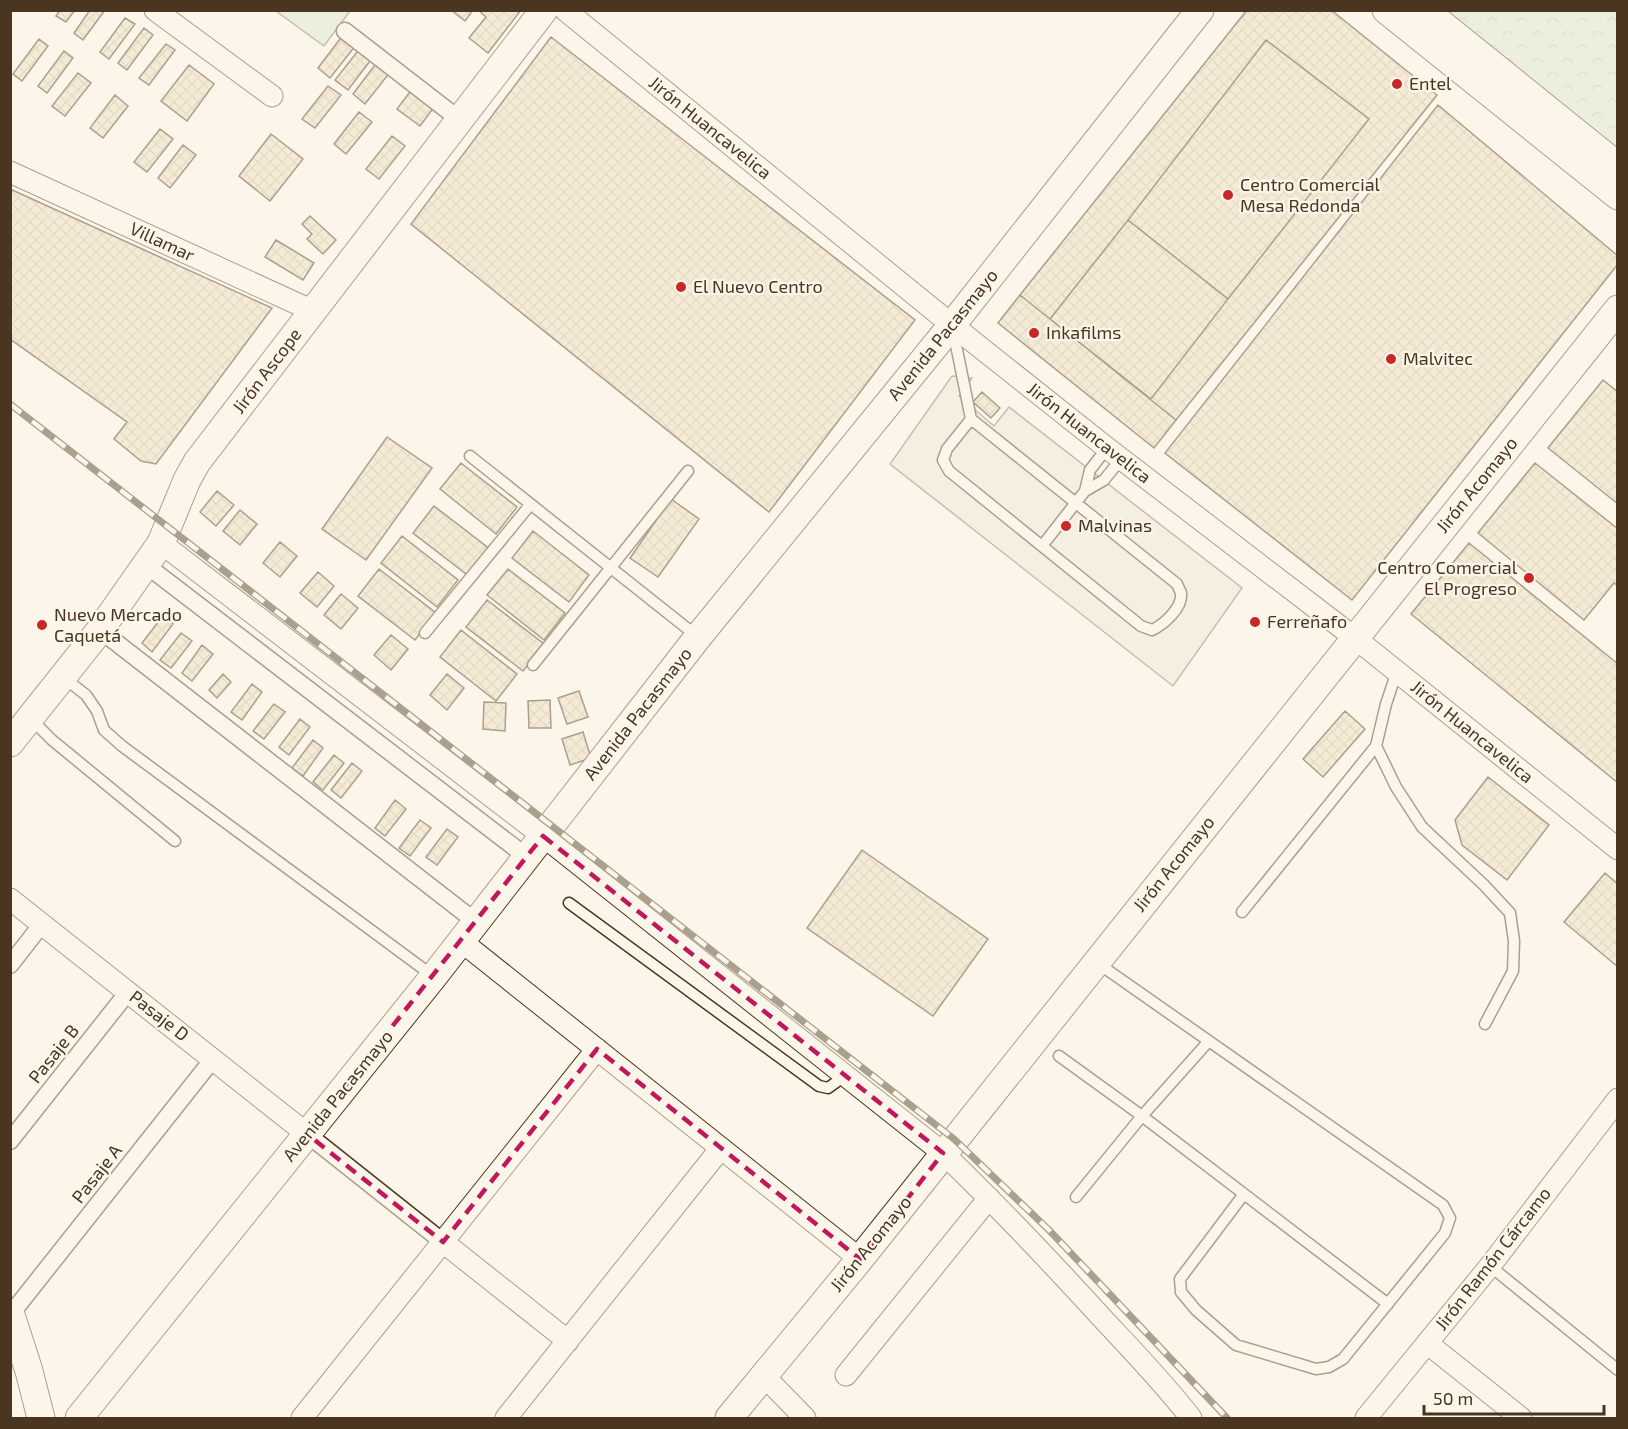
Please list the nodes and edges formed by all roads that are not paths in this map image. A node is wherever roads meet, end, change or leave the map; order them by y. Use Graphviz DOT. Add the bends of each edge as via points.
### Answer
graph roads {
  1 [pos="155,10"];
  2 [pos="544,10"];
  3 [pos="565,10"];
  4 [pos="1200,10"];
  5 [pos="1386,10"];
  6 [pos="1422,10"];
  7 [pos="345,31"];
  8 [pos="272,96"];
  9 [pos="460,120"];
  10 [pos="1617,168"];
  11 [pos="10,172"];
  12 [pos="1617,196"];
  13 [pos="1617,309"];
  14 [pos="313,311"];
  15 [pos="952,325"];
  16 [pos="971,419"];
  17 [pos="1114,454"];
  18 [pos="470,456"];
  19 [pos="688,471"];
  20 [pos="1085,491"];
  21 [pos="1075,503"];
  22 [pos="530,505"];
  23 [pos="161,543"];
  24 [pos="1042,546"];
  25 [pos="146,565"];
  26 [pos="610,568"];
  27 [pos="100,630"];
  28 [pos="424,633"];
  29 [pos="698,637"];
  30 [pos="1355,638"];
  31 [pos="533,665"];
  32 [pos="1397,671"];
  33 [pos="63,677"];
  34 [pos="30,719"];
  35 [pos="10,743"];
  36 [pos="1376,746"];
  37 [pos="175,841"];
  38 [pos="535,847"];
  39 [pos="1617,849"];
  40 [pos="10,899"];
  41 [pos="569,903"];
  42 [pos="1242,912"];
  43 [pos="42,924"];
  44 [pos="469,932"];
  45 [pos="1096,962"];
  46 [pos="10,965"];
  47 [pos="434,976"];
  48 [pos="128,992"];
  49 [pos="1485,1024"];
  50 [pos="1208,1042"];
  51 [pos="597,1049"];
  52 [pos="1059,1056"];
  53 [pos="213,1059"];
  54 [pos="846,1076"];
  55 [pos="1617,1099"];
  56 [pos="1143,1116"];
  57 [pos="307,1134"];
  58 [pos="10,1141"];
  59 [pos="721,1148"];
  60 [pos="943,1153"];
  61 [pos="1244,1194"];
  62 [pos="1076,1197"];
  63 [pos="989,1198"];
  64 [pos="444,1242"];
  65 [pos="860,1259"];
  66 [pos="1490,1266"];
  67 [pos="1388,1304"];
  68 [pos="11,1313"];
  69 [pos="568,1341"];
  70 [pos="1427,1343"];
  71 [pos="1617,1370"];
  72 [pos="763,1375"];
  73 [pos="846,1375"];
  74 [pos="41,1419"];
  75 [pos="79,1419"];
  76 [pos="302,1419"];
  77 [pos="506,1419"];
  78 [pos="729,1419"];
  79 [pos="805,1419"];
  80 [pos="1191,1419"];
  81 [pos="1366,1419"];
  82 [pos="1521,1419"];
  1 -- 8 [label="street"];
  2 -- 9 [label="street, Jirón Ascope"];
  3 -- 15 [label="street, Jirón Huancavelica"];
  4 -- 15 [label="street, Avenida Pacasmayo"];
  5 -- 12 [label="street"];
  6 -- 10 [label="main road"];
  7 -- 9 [label="street"];
  9 -- 14 [label="street, Jirón Ascope"];
  11 -- 14 [label="street, Villamar"];
  13 -- 30 [label="street, Jirón Acomayo"];
  14 -- 23 [label="street, Jirón Ascope" via="197,462"];
  15 -- 16 [label="lane"];
  15 -- 17 [label="street, Jirón Huancavelica"];
  15 -- 29 [label="street, Avenida Pacasmayo"];
  16 -- 21 [label="lane"];
  16 -- 24 [label="lane" via="947,449 944,460 950,471"];
  17 -- 20 [label="lane" via="1104,480"];
  17 -- 20 [label="lane" via="1090,470"];
  17 -- 30 [label="street, Jirón Huancavelica"];
  18 -- 22 [label="lane"];
  19 -- 26 [label="lane"];
  20 -- 21 [label="lane"];
  21 -- 24 [label="lane"];
  21 -- 24 [label="lane" via="1177,584 1179,603 1162,625 1152,630 1141,626"];
  22 -- 26 [label="lane"];
  22 -- 28 [label="lane"];
  23 -- 25 [label="street, Jirón Ascope"];
  23 -- 38 [label="street"];
  25 -- 27 [label="street, Jirón Ascope"];
  25 -- 38 [label="street"];
  26 -- 29 [label="lane"];
  26 -- 31 [label="lane"];
  27 -- 33 [label="street, Jirón Ascope"];
  27 -- 44 [label="street"];
  29 -- 38 [label="street, Avenida Pacasmayo"];
  30 -- 32 [label="street, Jirón Huancavelica"];
  30 -- 45 [label="street, Jirón Acomayo"];
  32 -- 36 [label="lane"];
  32 -- 39 [label="street, Jirón Huancavelica"];
  33 -- 34 [label="street, Jirón Ascope"];
  33 -- 47 [label="lane" via="86,695 104,730 122,746"];
  34 -- 35 [label="street, Jirón Ascope"];
  34 -- 37 [label="lane"];
  36 -- 42 [label="lane"];
  36 -- 49 [label="lane" via="1422,827 1510,914 1513,971"];
  38 -- 44 [label="street, Avenida Pacasmayo"];
  38 -- 54 [label="street"];
  40 -- 43 [label="street, Pasaje D"];
  41 -- 54 [label="lane" via="819,1086 828,1088"];
  43 -- 46 [label="street"];
  43 -- 48 [label="street, Pasaje D"];
  44 -- 47 [label="street, Avenida Pacasmayo"];
  44 -- 51 [label="street"];
  45 -- 50 [label="lane"];
  45 -- 60 [label="street, Jirón Acomayo"];
  47 -- 57 [label="street, Avenida Pacasmayo"];
  48 -- 53 [label="street, Pasaje D"];
  48 -- 58 [label="street, Pasaje B"];
  50 -- 56 [label="lane"];
  50 -- 67 [label="lane" via="1443,1205 1450,1218 1445,1233"];
  51 -- 59 [label="street"];
  51 -- 64 [label="street"];
  52 -- 56 [label="lane"];
  53 -- 57 [label="street, Pasaje D"];
  53 -- 68 [label="street, Pasaje A"];
  54 -- 60 [label="street"];
  55 -- 66 [label="street, Jirón Ramón Cárcamo"];
  56 -- 61 [label="lane"];
  56 -- 62 [label="lane"];
  57 -- 64 [label="street"];
  57 -- 75 [label="street, Avenida Pacasmayo"];
  59 -- 65 [label="street"];
  59 -- 69 [label="street"];
  60 -- 63 [label="street"];
  60 -- 65 [label="street, Jirón Acomayo"];
  61 -- 67 [label="lane"];
  61 -- 67 [label="lane" via="1180,1279 1181,1292 1196,1310 1236,1345 1300,1366 1329,1367 1343,1359"];
  63 -- 73 [label="street"];
  63 -- 80 [label="street" via="1165,1386"];
  64 -- 69 [label="street"];
  64 -- 76 [label="street"];
  65 -- 72 [label="street, Jirón Acomayo"];
  66 -- 70 [label="street, Jirón Ramón Cárcamo"];
  66 -- 71 [label="lane"];
  68 -- 74 [label="street"];
  69 -- 77 [label="street"];
  70 -- 81 [label="street, Jirón Ramón Cárcamo"];
  70 -- 82 [label="street"];
  72 -- 78 [label="street, Jirón Acomayo"];
  72 -- 79 [label="street"];
}
